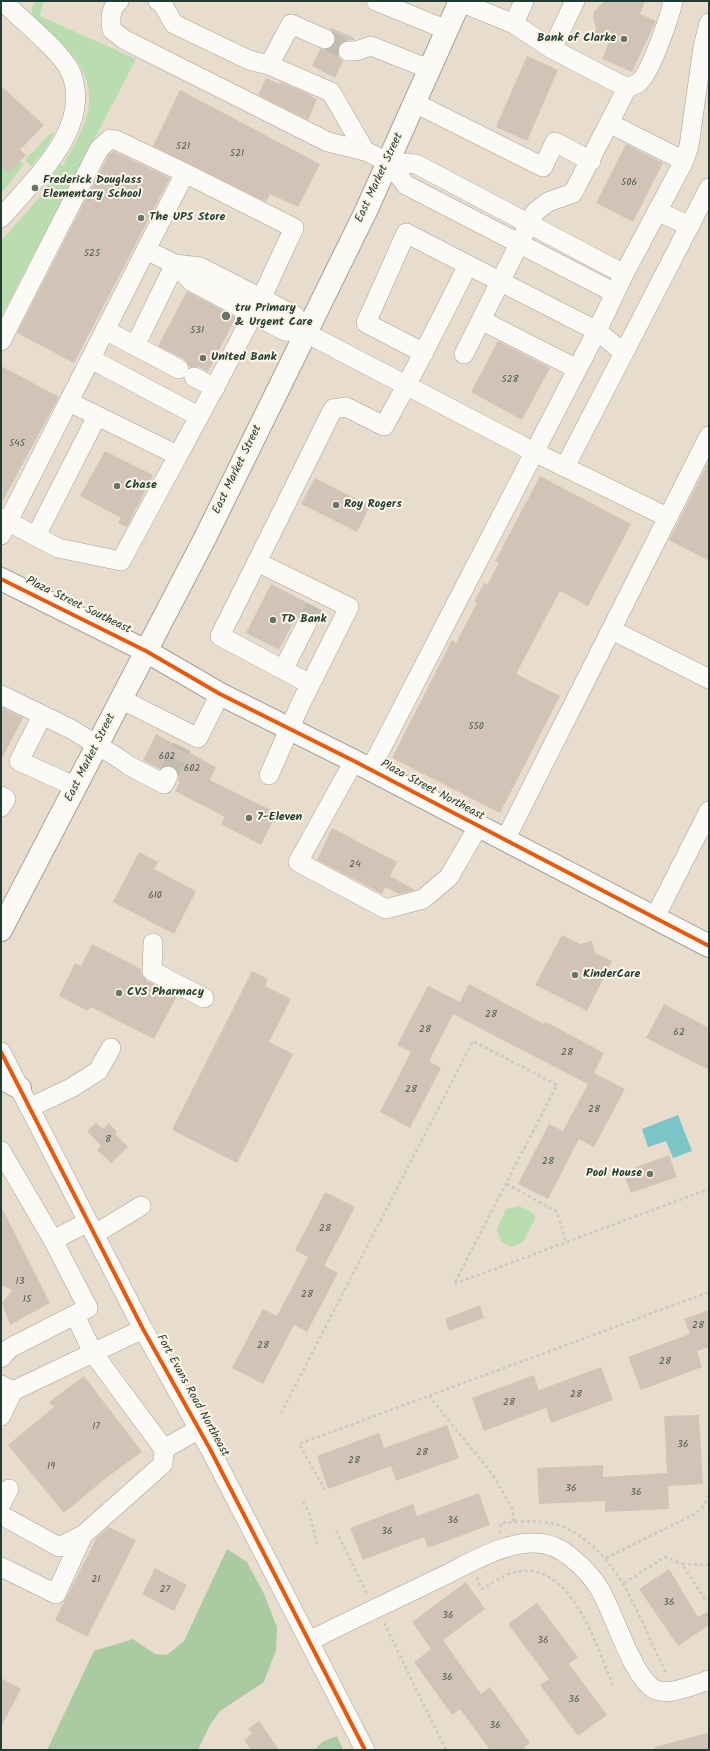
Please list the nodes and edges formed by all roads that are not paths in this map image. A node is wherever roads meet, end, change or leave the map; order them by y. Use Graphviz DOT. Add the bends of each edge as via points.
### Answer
graph roads {
  1 [pos="2,1"];
  2 [pos="119,1"];
  3 [pos="158,1"];
  4 [pos="376,1"];
  5 [pos="524,1"];
  6 [pos="575,1"];
  7 [pos="673,1"];
  8 [pos="460,2"];
  9 [pos="709,23"];
  10 [pos="514,24"];
  11 [pos="447,30"];
  12 [pos="325,39"];
  13 [pos="706,48"];
  14 [pos="552,50"];
  15 [pos="348,51"];
  16 [pos="269,65"];
  17 [pos="429,69"];
  18 [pos="627,88"];
  19 [pos="415,103"];
  20 [pos="609,123"];
  21 [pos="365,151"];
  22 [pos="591,161"];
  23 [pos="684,161"];
  24 [pos="388,162"];
  25 [pos="185,173"];
  26 [pos="709,188"];
  27 [pos="658,211"];
  28 [pos="1,218"];
  29 [pos="528,225"];
  30 [pos="690,226"];
  31 [pos="520,243"];
  32 [pos="146,250"];
  33 [pos="175,264"];
  34 [pos="468,265"];
  35 [pos="624,274"];
  36 [pos="500,281"];
  37 [pos="615,293"];
  38 [pos="257,306"];
  39 [pos="481,320"];
  40 [pos="105,330"];
  41 [pos="597,331"];
  42 [pos="306,333"];
  43 [pos="1,341"];
  44 [pos="135,346"];
  45 [pos="424,353"];
  46 [pos="624,353"];
  47 [pos="464,354"];
  48 [pos="91,359"];
  49 [pos="576,369"];
  50 [pos="407,386"];
  51 [pos="215,388"];
  52 [pos="69,402"];
  53 [pos="97,416"];
  54 [pos="198,416"];
  55 [pos="709,436"];
  56 [pos="534,452"];
  57 [pos="177,455"];
  58 [pos="565,467"];
  59 [pos="668,517"];
  60 [pos="3,525"];
  61 [pos="36,536"];
  62 [pos="257,562"];
  63 [pos="1,579"];
  64 [pos="315,608"];
  65 [pos="612,630"];
  66 [pos="146,651"];
  67 [pos="283,670"];
  68 [pos="709,679"];
  69 [pos="310,684"];
  70 [pos="220,694"];
  71 [pos="1,695"];
  72 [pos="121,699"];
  73 [pos="42,716"];
  74 [pos="289,729"];
  75 [pos="98,746"];
  76 [pos="362,766"];
  77 [pos="269,775"];
  78 [pos="168,776"];
  79 [pos="76,787"];
  80 [pos="1,796"];
  81 [pos="1,807"];
  82 [pos="709,811"];
  83 [pos="478,827"];
  84 [pos="505,840"];
  85 [pos="655,917"];
  86 [pos="1,930"];
  87 [pos="153,943"];
  88 [pos="708,944"];
  89 [pos="204,998"];
  90 [pos="111,1048"];
  91 [pos="1,1052"];
  92 [pos="1,1078"];
  93 [pos="20,1088"];
  94 [pos="31,1107"];
  95 [pos="1,1151"];
  96 [pos="141,1206"];
  97 [pos="92,1228"];
  98 [pos="53,1240"];
  99 [pos="75,1314"];
  100 [pos="143,1329"];
  101 [pos="93,1353"];
  102 [pos="1,1358"];
  103 [pos="7,1388"];
  104 [pos="1,1416"];
  105 [pos="199,1429"];
  106 [pos="164,1449"];
  107 [pos="1,1514"];
  108 [pos="83,1535"];
  109 [pos="1,1567"];
  110 [pos="309,1641"];
  111 [pos="709,1680"];
  112 [pos="365,1750"];
  1 -- 28 [label="street" via="57,53 71,73 76,96 75,112 61,147"];
  2 -- 21 [label="street" via="114,5 110,17 112,30 124,40 328,142"];
  3 -- 16 [label="street" via="162,3 174,24 249,60"];
  4 -- 11 [label="street"];
  5 -- 10 [label="street"];
  6 -- 14 [label="street"];
  7 -- 18 [label="street" via="669,19 646,74 639,83"];
  8 -- 10 [label="street"];
  8 -- 11 [label="main road, East Market Street"];
  9 -- 13 [label="street"];
  10 -- 14 [label="street"];
  11 -- 17 [label="main road, East Market Street"];
  12 -- 16 [label="street" via="292,24"];
  13 -- 23 [label="street" via="689,146"];
  14 -- 18 [label="street"];
  15 -- 17 [label="street" via="371,46"];
  16 -- 21 [label="street" via="331,92"];
  17 -- 19 [label="main road, East Market Street"];
  18 -- 20 [label="street"];
  19 -- 22 [label="street" via="543,167 555,142"];
  19 -- 24 [label="main road, East Market Street"];
  20 -- 22 [label="street"];
  20 -- 23 [label="street"];
  21 -- 24 [label="street"];
  22 -- 29 [label="street" via="573,193 548,202 535,212"];
  23 -- 27 [label="street"];
  24 -- 29 [label="street" via="416,164"];
  24 -- 31 [label="street" via="406,185"];
  24 -- 42 [label="main road, East Market Street"];
  25 -- 32 [label="street"];
  25 -- 38 [label="street" via="294,228"];
  25 -- 43 [label="street" via="116,140 110,139 105,142"];
  26 -- 30 [label="street"];
  27 -- 30 [label="street"];
  27 -- 35 [label="street"];
  29 -- 31 [label="street"];
  29 -- 35 [label="street"];
  30 -- 46 [label="street"];
  31 -- 36 [label="street"];
  31 -- 37 [label="street"];
  32 -- 33 [label="street"];
  32 -- 40 [label="street"];
  33 -- 38 [label="street" via="200,267"];
  33 -- 44 [label="street"];
  34 -- 36 [label="street"];
  34 -- 45 [label="street"];
  34 -- 45 [label="street" via="406,233 366,324"];
  35 -- 37 [label="street"];
  36 -- 39 [label="street"];
  36 -- 41 [label="street"];
  37 -- 41 [label="street"];
  38 -- 42 [label="street" via="294,316"];
  38 -- 51 [label="street"];
  39 -- 47 [label="street"];
  39 -- 49 [label="street"];
  40 -- 44 [label="street"];
  40 -- 48 [label="street"];
  41 -- 46 [label="street"];
  41 -- 49 [label="street"];
  42 -- 50 [label="street"];
  42 -- 66 [label="main road, East Market Street"];
  44 -- 51 [label="street"];
  45 -- 50 [label="street"];
  46 -- 58 [label="street"];
  48 -- 52 [label="street"];
  48 -- 54 [label="street"];
  49 -- 56 [label="street"];
  50 -- 56 [label="street"];
  50 -- 62 [label="street" via="384,426 346,407 333,409"];
  51 -- 54 [label="street"];
  52 -- 53 [label="street"];
  52 -- 60 [label="street"];
  53 -- 57 [label="street"];
  53 -- 61 [label="street"];
  54 -- 57 [label="street"];
  55 -- 59 [label="street"];
  56 -- 58 [label="street"];
  56 -- 76 [label="street"];
  57 -- 61 [label="street" via="121,561 58,548"];
  58 -- 59 [label="street"];
  59 -- 65 [label="street"];
  60 -- 61 [label="street"];
  62 -- 64 [label="street"];
  62 -- 67 [label="street" via="220,636"];
  63 -- 66 [label="main road, Plaza Street Southeast"];
  64 -- 67 [label="street"];
  64 -- 69 [label="street" via="350,607"];
  65 -- 68 [label="street"];
  65 -- 84 [label="street"];
  66 -- 70 [label="main road, Plaza Street Northeast"];
  66 -- 72 [label="main road, East Market Street"];
  67 -- 69 [label="street"];
  69 -- 74 [label="street"];
  70 -- 72 [label="street" via="195,740"];
  70 -- 74 [label="main road, Plaza Street Northeast"];
  71 -- 73 [label="street"];
  72 -- 75 [label="main road, East Market Street"];
  73 -- 75 [label="street"];
  73 -- 79 [label="street" via="19,761"];
  74 -- 76 [label="main road, Plaza Street Northeast"];
  74 -- 77 [label="street"];
  75 -- 78 [label="street" via="164,784"];
  75 -- 79 [label="main road, East Market Street"];
  76 -- 83 [label="main road, Plaza Street Northeast"];
  76 -- 83 [label="street" via="298,862 386,909 422,899 449,877"];
  79 -- 86 [label="main road, East Market Street"];
  80 -- 81 [label="street" via="6,799"];
  82 -- 85 [label="street"];
  83 -- 84 [label="main road, Plaza Street Northeast"];
  84 -- 85 [label="main road, Plaza Street Northeast"];
  85 -- 88 [label="main road, Plaza Street Northeast"];
  87 -- 89 [label="street" via="152,971"];
  90 -- 94 [label="street" via="98,1071"];
  91 -- 93 [label="street, Fort Evans Road Northeast"];
  92 -- 93 [label="main road"];
  93 -- 94 [label="street, Fort Evans Road Northeast"];
  94 -- 97 [label="street, Fort Evans Road Northeast"];
  95 -- 98 [label="street"];
  96 -- 97 [label="street"];
  97 -- 98 [label="street"];
  97 -- 100 [label="street, Fort Evans Road Northeast"];
  98 -- 99 [label="street" via="88,1308"];
  99 -- 101 [label="street"];
  99 -- 102 [label="street" via="10,1348"];
  100 -- 101 [label="street"];
  100 -- 105 [label="street, Fort Evans Road Northeast"];
  101 -- 103 [label="street"];
  101 -- 106 [label="street"];
  103 -- 104 [label="street"];
  105 -- 106 [label="street"];
  105 -- 110 [label="street, Fort Evans Road Northeast"];
  106 -- 108 [label="street" via="163,1464"];
  107 -- 108 [label="street" via="60,1547"];
  108 -- 109 [label="street" via="56,1594"];
  110 -- 111 [label="street" via="475,1561 506,1548 532,1543 552,1545 588,1572 600,1589 644,1681 657,1690 674,1691"];
  110 -- 112 [label="street, Fort Evans Road Northeast"];
}
